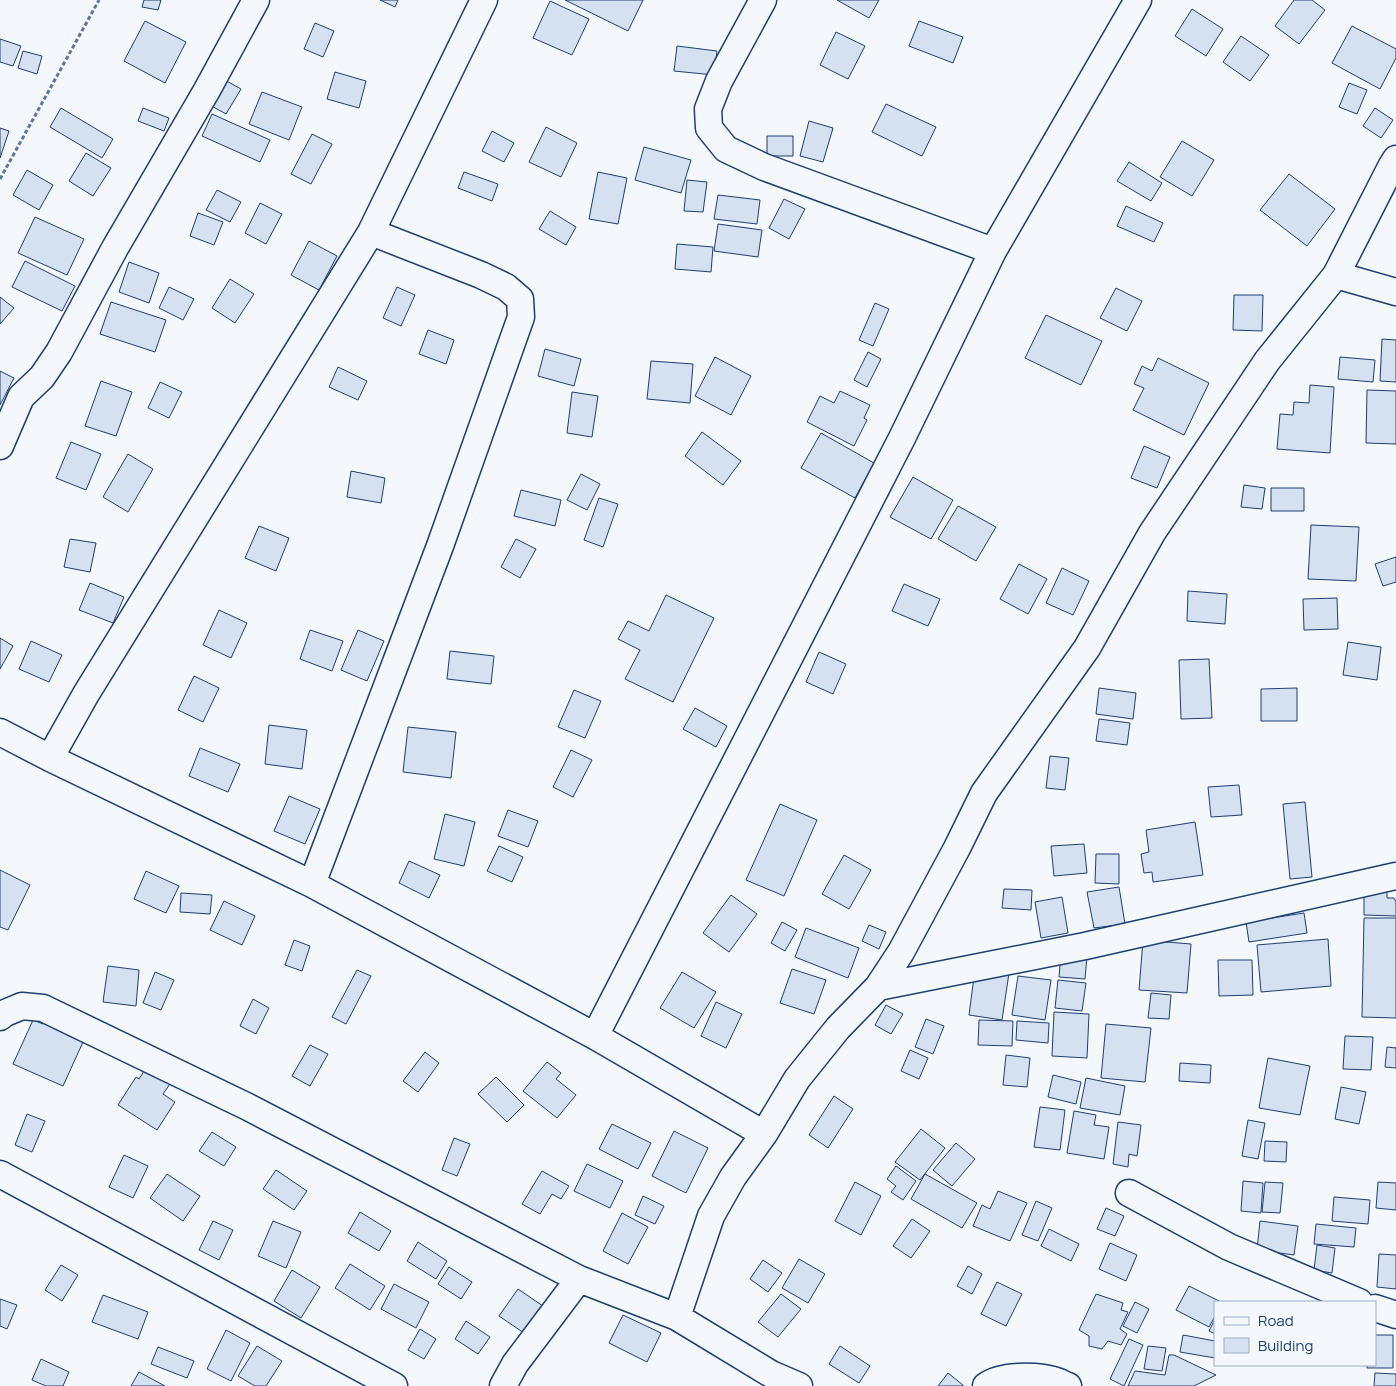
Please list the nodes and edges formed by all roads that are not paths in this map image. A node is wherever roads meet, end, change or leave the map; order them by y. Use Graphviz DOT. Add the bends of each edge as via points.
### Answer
graph roads {
  1 [pos="256,0"];
  2 [pos="484,0"];
  3 [pos="763,0"];
  4 [pos="1138,0"];
  5 [pos="1396,159"];
  6 [pos="371,232"];
  7 [pos="993,251"];
  8 [pos="1336,275"];
  9 [pos="1396,292"];
  10 [pos="0,446"];
  11 [pos="0,732"];
  12 [pos="50,758"];
  13 [pos="1396,876"];
  14 [pos="312,884"];
  15 [pos="878,987"];
  16 [pos="0,1017"];
  17 [pos="595,1036"];
  18 [pos="764,1134"];
  19 [pos="0,1174"];
  20 [pos="1129,1193"];
  21 [pos="579,1279"];
  22 [pos="1357,1301"];
  23 [pos="1376,1308"];
  24 [pos="1396,1315"];
  25 [pos="677,1317"];
  26 [pos="394,1386"];
  27 [pos="503,1386"];
  28 [pos="800,1386"];
  29 [pos="986,1386"];
  30 [pos="1068,1386"];
  1 -- 10 [label="street" via="59,352 42,377 21,397"];
  2 -- 6 [label="street"];
  3 -- 7 [label="street" via="719,81 708,109 709,128 726,149 764,167"];
  4 -- 7 [label="street"];
  5 -- 8 [label="street"];
  6 -- 12 [label="street" via="91,686"];
  6 -- 14 [label="street" via="506,287 520,298 521,317 440,546"];
  7 -- 17 [label="street" via="897,447"];
  8 -- 9 [label="street"];
  8 -- 15 [label="street" via="1267,361 1152,533 1087,648 984,792 925,909"];
  11 -- 12 [label="street"];
  12 -- 14 [label="street"];
  13 -- 15 [label="street" via="1085,946"];
  14 -- 17 [label="street"];
  15 -- 18 [label="street" via="838,1028 797,1079"];
  16 -- 21 [label="street" via="22,1006 43,1008 246,1106"];
  17 -- 18 [label="street"];
  18 -- 25 [label="street" via="733,1177 711,1216"];
  19 -- 26 [label="street"];
  20 -- 22 [label="street" via="1229,1247"];
  21 -- 25 [label="street"];
  21 -- 27 [label="street" via="515,1364"];
  23 -- 24 [label="street"];
  25 -- 28 [label="street" via="771,1374"];
  29 -- 30 [label="street" via="1016,1376 1052,1379"];
}
